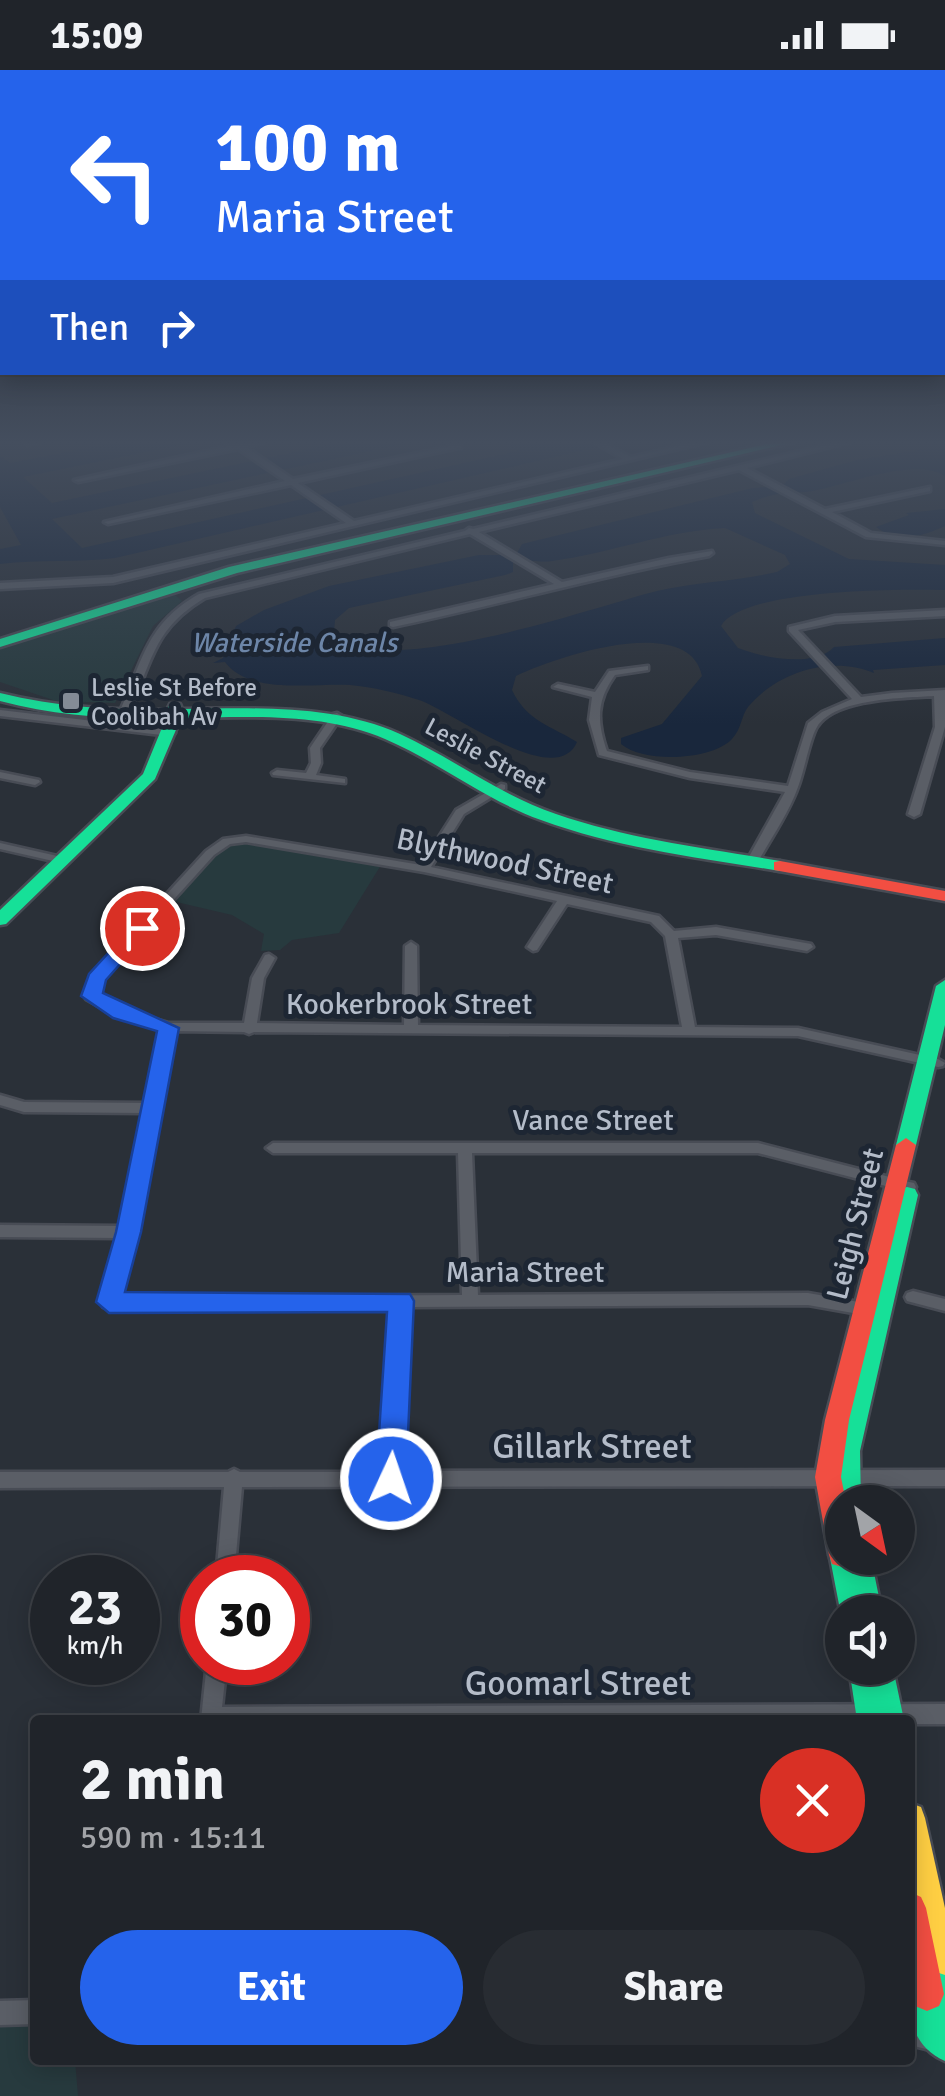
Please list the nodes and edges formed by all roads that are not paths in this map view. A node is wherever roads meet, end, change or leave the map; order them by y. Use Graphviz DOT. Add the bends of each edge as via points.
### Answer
graph roads {
  1 [pos="295,536"];
  2 [pos="344,536"];
  3 [pos="383,536"];
  4 [pos="447,536"];
  5 [pos="478,536"];
  6 [pos="874,536"];
  7 [pos="945,543"];
  8 [pos="709,553"];
  9 [pos="0,586"];
  10 [pos="563,586"];
  11 [pos="945,612"];
  12 [pos="393,624"];
  13 [pos="0,632"];
  14 [pos="0,643"];
  15 [pos="645,668"];
  16 [pos="0,686"];
  17 [pos="558,687"];
  18 [pos="597,694"];
  19 [pos="942,694"];
  20 [pos="0,697"];
  21 [pos="856,699"];
  22 [pos="123,704"];
  23 [pos="0,713"];
  24 [pos="177,717"];
  25 [pos="336,717"];
  26 [pos="278,772"];
  27 [pos="0,775"];
  28 [pos="310,775"];
  29 [pos="35,782"];
  30 [pos="342,782"];
  31 [pos="496,789"];
  32 [pos="792,790"];
  33 [pos="914,814"];
  34 [pos="227,841"];
  35 [pos="0,846"];
  36 [pos="757,859"];
  37 [pos="62,860"];
  38 [pos="424,869"];
  39 [pos="945,894"];
  40 [pos="564,898"];
  41 [pos="0,920"];
  42 [pos="672,934"];
  43 [pos="411,946"];
  44 [pos="533,946"];
  45 [pos="807,947"];
  46 [pos="270,958"];
  47 [pos="945,986"];
  48 [pos="168,1028"];
  49 [pos="688,1029"];
  50 [pos="249,1030"];
  51 [pos="411,1030"];
  52 [pos="945,1033"];
  53 [pos="932,1061"];
  54 [pos="0,1100"];
  55 [pos="154,1108"];
  56 [pos="465,1147"];
  57 [pos="272,1148"];
  58 [pos="902,1184"];
  59 [pos="0,1231"];
  60 [pos="128,1232"];
  61 [pos="913,1297"];
  62 [pos="470,1300"];
  63 [pos="401,1301"];
  64 [pos="945,1305"];
  65 [pos="872,1311"];
  66 [pos="234,1477"];
  67 [pos="837,1477"];
  68 [pos="945,1478"];
  69 [pos="391,1479"];
  70 [pos="0,1480"];
  71 [pos="838,1485"];
  72 [pos="841,1485"];
  73 [pos="227,1555"];
  74 [pos="215,1685"];
  75 [pos="869,1685"];
  76 [pos="879,1685"];
  77 [pos="945,1714"];
  78 [pos="212,1715"];
  79 [pos="879,1715"];
  80 [pos="880,1715"];
  81 [pos="915,1715"];
  82 [pos="915,1842"];
  83 [pos="915,1954"];
  84 [pos="945,1958"];
  85 [pos="945,1978"];
  86 [pos="920,2000"];
  87 [pos="30,2012"];
  88 [pos="0,2013"];
  89 [pos="915,2035"];
  90 [pos="942,2042"];
  1 -- 9 [label="street" via="113,580"];
  2 -- 13 [label="main road" via="229,562"];
  3 -- 14 [label="main road" via="233,570"];
  4 -- 22 [label="street" via="202,596 163,623"];
  5 -- 10 [label="street"];
  6 -- 7 [label="street"];
  8 -- 10 [label="street"];
  10 -- 12 [label="street"];
  11 -- 21 [label="street" via="798,624 792,633"];
  15 -- 18 [label="street" via="612,673"];
  16 -- 22 [label="main road, Leslie Street" via="56,703"];
  17 -- 18 [label="street"];
  18 -- 32 [label="street" via="590,718 603,753 674,772"];
  19 -- 21 [label="street"];
  19 -- 33 [label="street" via="940,727"];
  20 -- 22 [label="main road, Leslie Street" via="56,711"];
  21 -- 32 [label="street" via="812,725"];
  22 -- 24 [label="main road, Leslie Street"];
  23 -- 24 [label="street"];
  24 -- 25 [label="main road, Leslie Street"];
  24 -- 37 [label="main road" via="150,776"];
  25 -- 28 [label="street" via="315,748"];
  25 -- 31 [label="main road, Leslie Street" via="392,734"];
  26 -- 28 [label="street"];
  27 -- 29 [label="street"];
  28 -- 30 [label="street"];
  31 -- 36 [label="main road, Leslie Street" via="541,814"];
  31 -- 38 [label="street" via="460,812"];
  32 -- 36 [label="street"];
  34 -- 38 [label="street, Blythwood Street" via="258,840"];
  34 -- 48 [label="street, Kookerbrook Street" via="96,978 91,996"];
  35 -- 37 [label="street"];
  36 -- 39 [label="main road, Leslie Street"];
  37 -- 41 [label="main road"];
  38 -- 40 [label="street, Blythwood Street"];
  40 -- 42 [label="street, Blythwood Street" via="655,919"];
  40 -- 44 [label="street"];
  42 -- 45 [label="street" via="716,931"];
  42 -- 49 [label="street"];
  43 -- 51 [label="street"];
  46 -- 50 [label="street" via="258,978"];
  47 -- 53 [label="main road, Leigh Street"];
  48 -- 50 [label="street, Kookerbrook Street"];
  48 -- 55 [label="street"];
  49 -- 51 [label="street, Kookerbrook Street"];
  49 -- 53 [label="street, Kookerbrook Street" via="798,1032"];
  50 -- 51 [label="street, Kookerbrook Street"];
  52 -- 53 [label="main road, Leigh Street"];
  53 -- 58 [label="main road, Leigh Street"];
  54 -- 55 [label="street" via="24,1107"];
  55 -- 60 [label="street"];
  56 -- 57 [label="street, Vance Street"];
  56 -- 58 [label="street, Vance Street" via="758,1148"];
  56 -- 62 [label="street"];
  58 -- 65 [label="main road, Leigh Street"];
  59 -- 60 [label="street"];
  60 -- 63 [label="street, Maria Street" via="109,1302"];
  61 -- 64 [label="street"];
  62 -- 63 [label="street, Maria Street"];
  62 -- 65 [label="street, Maria Street" via="808,1299"];
  63 -- 69 [label="street"];
  65 -- 67 [label="main road, Leigh Street"];
  66 -- 69 [label="street, Gillark Street"];
  66 -- 70 [label="street, Gillark Street"];
  66 -- 73 [label="street"];
  67 -- 68 [label="street, Gillark Street"];
  67 -- 69 [label="street, Gillark Street"];
  67 -- 71 [label="main road"];
  67 -- 72 [label="main road"];
  74 -- 78 [label="street"];
  75 -- 79 [label="main road"];
  76 -- 80 [label="main road"];
  77 -- 81 [label="street, Goomarl Street"];
  82 -- 84 [label="main road"];
  83 -- 86 [label="main road"];
  85 -- 86 [label="main road"];
  86 -- 90 [label="main road"];
  87 -- 88 [label="street"];
  89 -- 90 [label="street"];
}
